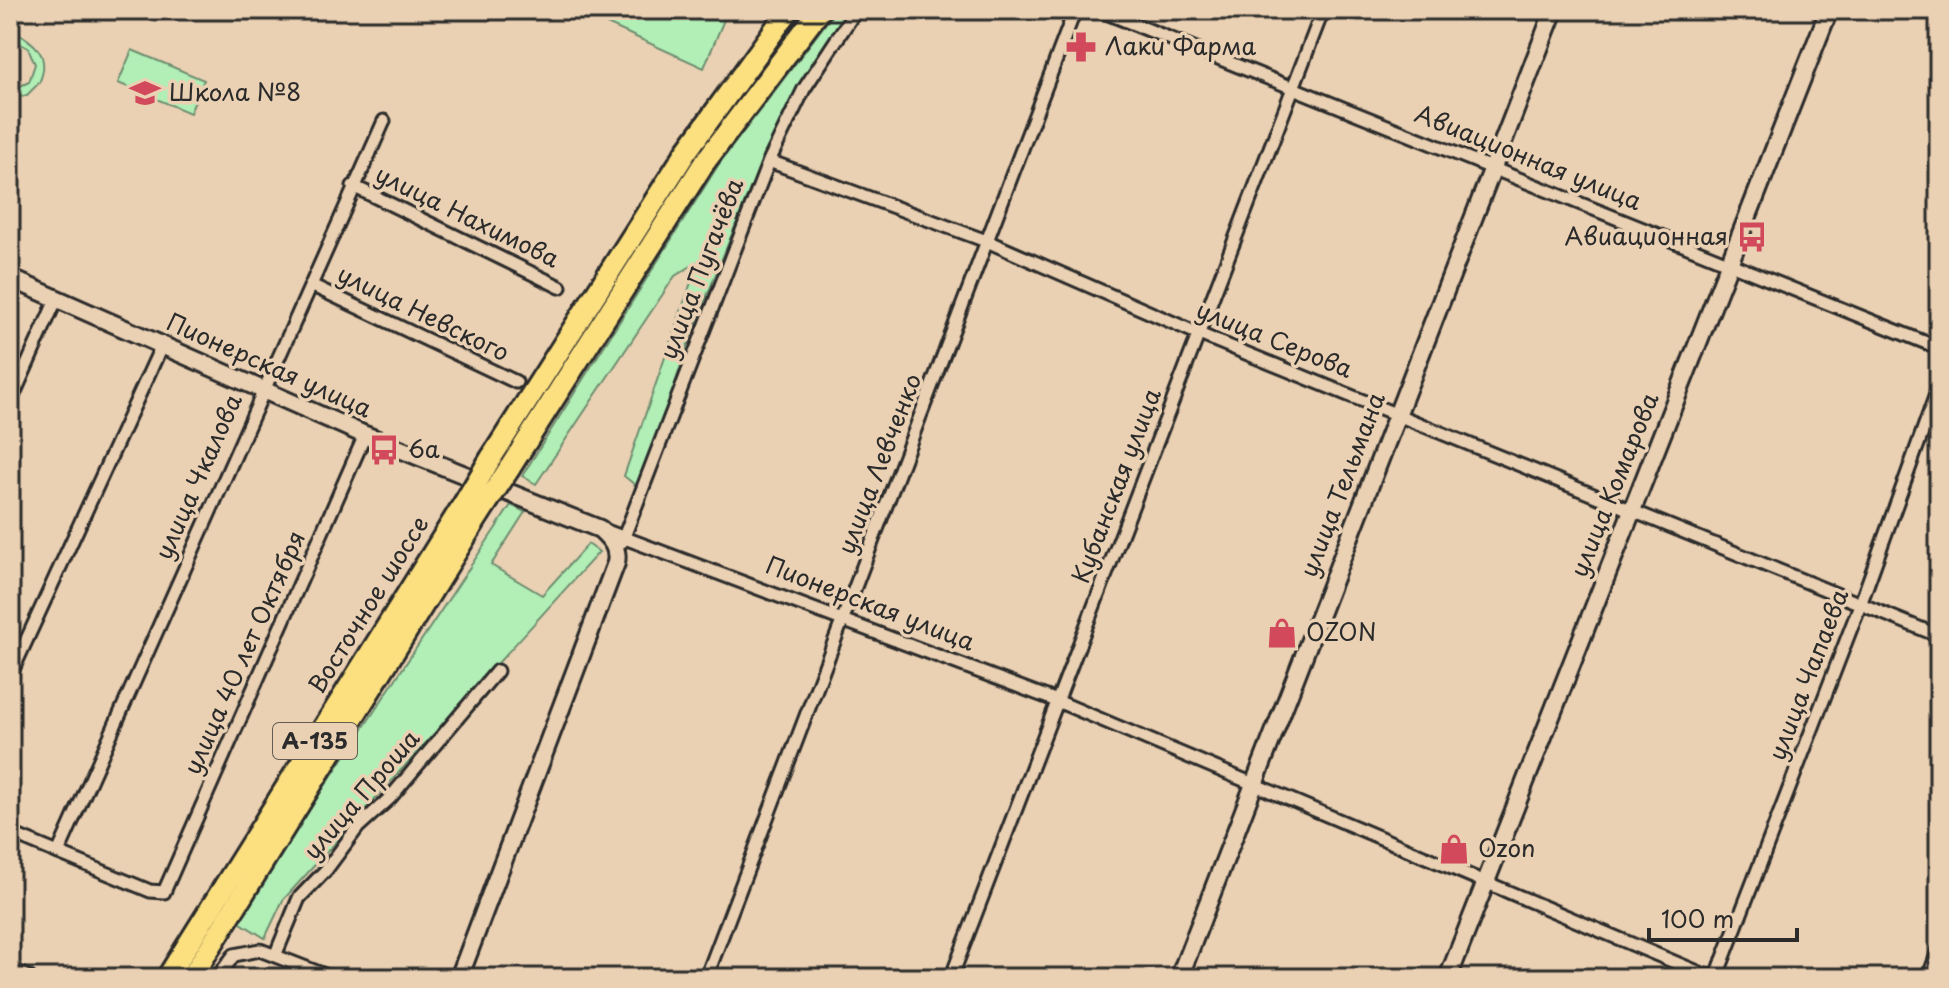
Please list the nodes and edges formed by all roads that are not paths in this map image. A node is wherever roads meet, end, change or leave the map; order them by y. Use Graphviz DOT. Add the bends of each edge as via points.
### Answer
graph roads {
  1 [pos="789,10"];
  2 [pos="820,10"];
  3 [pos="856,10"];
  4 [pos="1075,10"];
  5 [pos="1099,10"];
  6 [pos="1323,10"];
  7 [pos="1554,10"];
  8 [pos="1829,10"];
  9 [pos="1295,88"];
  10 [pos="384,121"];
  11 [pos="10,143"];
  12 [pos="10,149"];
  13 [pos="695,158"];
  14 [pos="769,161"];
  15 [pos="1492,166"];
  16 [pos="353,186"];
  17 [pos="989,242"];
  18 [pos="1729,264"];
  19 [pos="10,278"];
  20 [pos="311,285"];
  21 [pos="560,287"];
  22 [pos="56,300"];
  23 [pos="1199,334"];
  24 [pos="162,345"];
  25 [pos="1939,348"];
  26 [pos="516,382"];
  27 [pos="1939,386"];
  28 [pos="261,390"];
  29 [pos="10,403"];
  30 [pos="1396,413"];
  31 [pos="365,435"];
  32 [pos="471,510"];
  33 [pos="1630,510"];
  34 [pos="600,529"];
  35 [pos="624,536"];
  36 [pos="617,558"];
  37 [pos="1860,605"];
  38 [pos="843,619"];
  39 [pos="1939,636"];
  40 [pos="497,671"];
  41 [pos="10,676"];
  42 [pos="1057,701"];
  43 [pos="1253,783"];
  44 [pos="10,833"];
  45 [pos="58,853"];
  46 [pos="1486,881"];
  47 [pos="1939,949"];
  48 [pos="275,956"];
  49 [pos="10,968"];
  50 [pos="30,978"];
  51 [pos="167,978"];
  52 [pos="191,978"];
  53 [pos="217,978"];
  54 [pos="332,978"];
  55 [pos="459,978"];
  56 [pos="706,978"];
  57 [pos="951,978"];
  58 [pos="1179,978"];
  59 [pos="1448,978"];
  60 [pos="1714,978"];
  61 [pos="1928,978"];
  1 -- 13 [label="highway, А-135"];
  2 -- 13 [label="highway, А-135"];
  3 -- 14 [label="street, улица Пугачёва" via="804,89"];
  4 -- 17 [label="street, улица Левченко"];
  5 -- 9 [label="street, Авиационная улица"];
  6 -- 9 [label="street, Кубанская улица"];
  7 -- 15 [label="street, улица Тельмана"];
  8 -- 18 [label="street, улица Комарова"];
  9 -- 15 [label="street, Авиационная улица"];
  9 -- 23 [label="street, Кубанская улица"];
  10 -- 16 [label="street, улица Чкалова"];
  11 -- 12 [label="street"];
  13 -- 32 [label="highway, А-135, bridge"];
  14 -- 17 [label="street, улица Серова"];
  14 -- 35 [label="street, улица Пугачёва"];
  15 -- 18 [label="street, Авиационная улица"];
  15 -- 30 [label="street, улица Тельмана"];
  16 -- 20 [label="street, улица Чкалова"];
  16 -- 21 [label="street, улица Нахимова"];
  17 -- 23 [label="street, улица Серова"];
  17 -- 38 [label="street, улица Левченко"];
  18 -- 25 [label="street, Авиационная улица"];
  18 -- 33 [label="street, улица Комарова"];
  19 -- 22 [label="street, Пионерская улица"];
  20 -- 26 [label="street, улица Невского"];
  20 -- 28 [label="street, улица Чкалова"];
  22 -- 24 [label="street, Пионерская улица"];
  22 -- 29 [label="street"];
  23 -- 30 [label="street, улица Серова"];
  23 -- 42 [label="street, Кубанская улица"];
  24 -- 28 [label="street, Пионерская улица"];
  24 -- 41 [label="street"];
  27 -- 37 [label="street, улица Чапаева"];
  28 -- 31 [label="street, Пионерская улица"];
  28 -- 45 [label="street, улица Чкалова"];
  30 -- 33 [label="street, улица Серова"];
  30 -- 43 [label="street, улица Тельмана"];
  31 -- 34 [label="street, Пионерская улица"];
  31 -- 45 [label="street, улица 40 лет Октября" via="165,889 150,891"];
  32 -- 51 [label="highway, Восточное шоссе / А-135"];
  32 -- 52 [label="highway, Восточное шоссе / А-135"];
  33 -- 37 [label="street, улица Серова"];
  33 -- 46 [label="street, улица Комарова"];
  34 -- 35 [label="street, Пионерская улица"];
  34 -- 36 [label="street" via="615,546"];
  35 -- 36 [label="street, улица Пугачёва"];
  35 -- 38 [label="street, Пионерская улица"];
  36 -- 55 [label="street, улица Пугачёва"];
  37 -- 39 [label="street, улица Серова"];
  37 -- 60 [label="street, улица Чапаева"];
  38 -- 42 [label="street, Пионерская улица"];
  38 -- 56 [label="street, улица Левченко"];
  40 -- 48 [label="street, улица Проша" via="299,898"];
  42 -- 43 [label="street, Пионерская улица"];
  42 -- 57 [label="street, Кубанская улица"];
  43 -- 46 [label="street, Пионерская улица"];
  43 -- 58 [label="street, улица Тельмана"];
  44 -- 45 [label="street"];
  46 -- 59 [label="street, улица Комарова"];
  46 -- 60 [label="street, Пионерская улица"];
  47 -- 61 [label="street"];
  48 -- 53 [label="street" via="260,950 234,955"];
  48 -- 54 [label="street"];
  49 -- 50 [label="street"];
}
